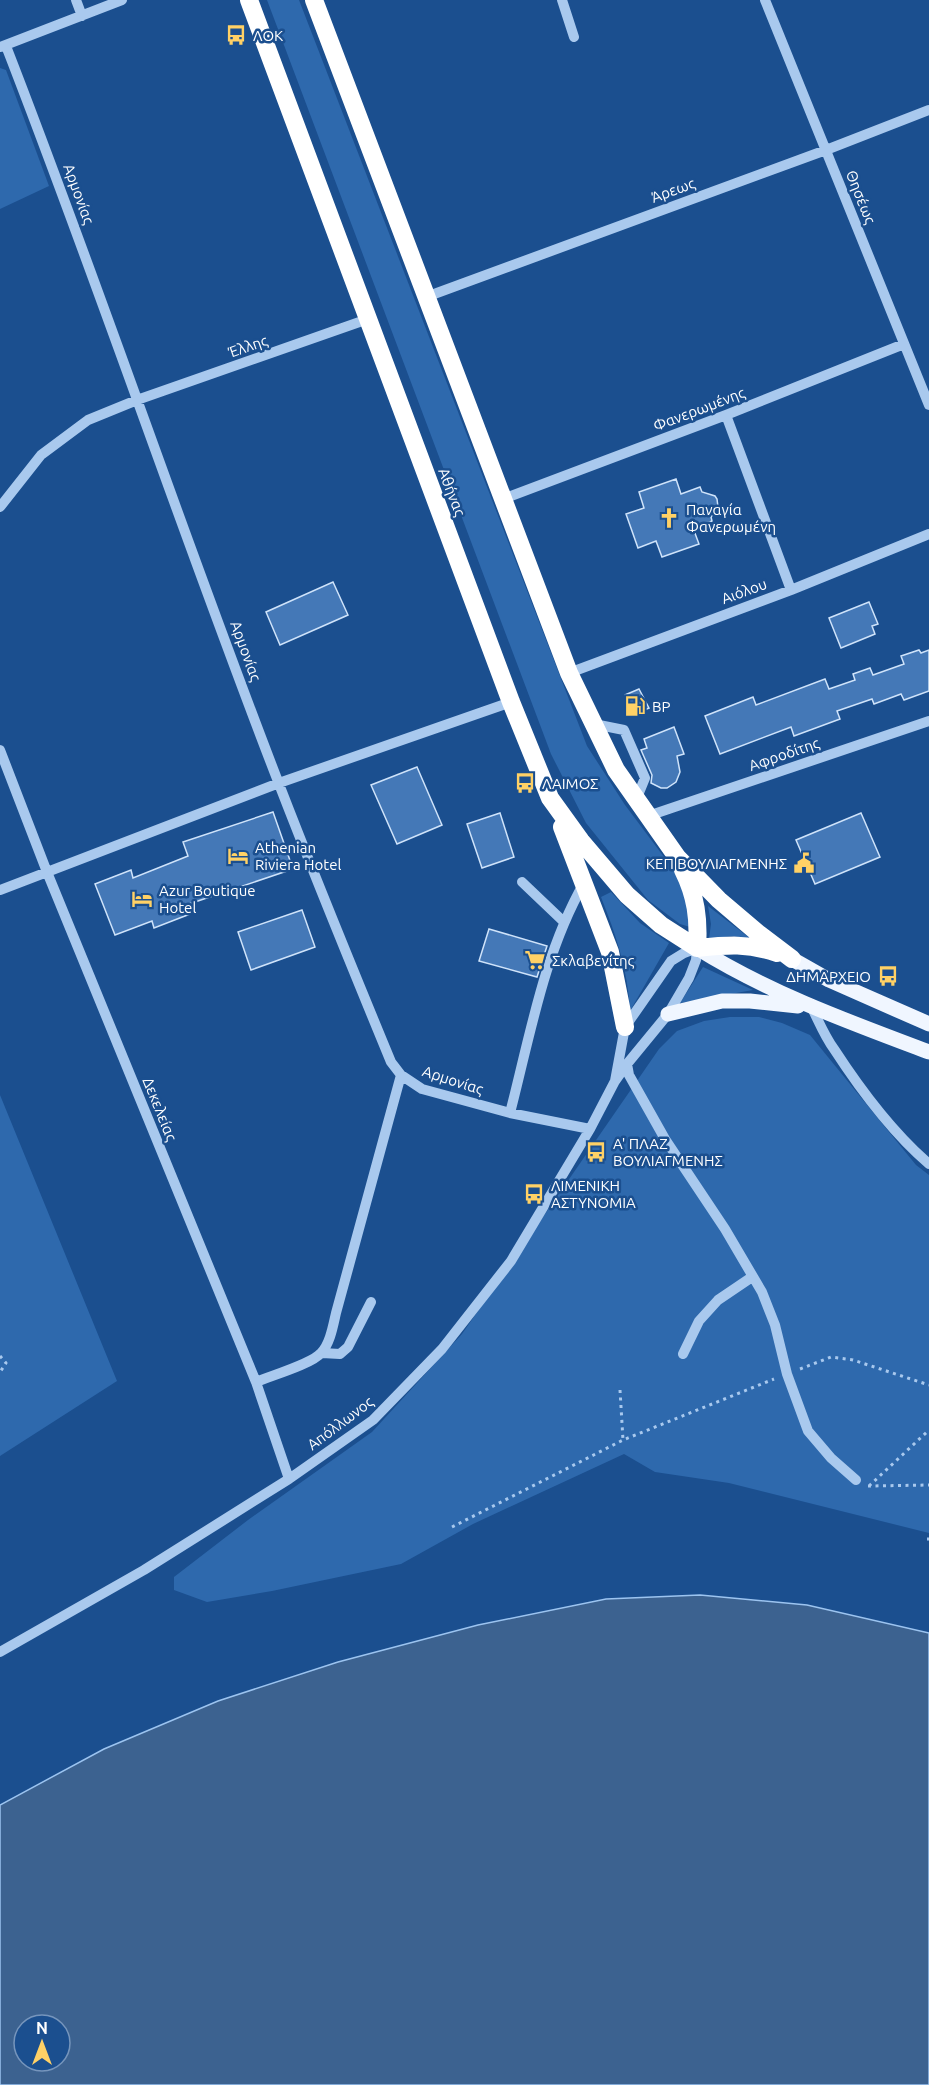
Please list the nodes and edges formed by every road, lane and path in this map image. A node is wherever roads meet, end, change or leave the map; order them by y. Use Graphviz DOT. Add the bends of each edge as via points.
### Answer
graph roads {
  1 [pos="76,0"];
  2 [pos="122,0"];
  3 [pos="249,0"];
  4 [pos="314,0"];
  5 [pos="562,0"];
  6 [pos="765,0"];
  7 [pos="82,16"];
  8 [pos="574,37"];
  9 [pos="3,46"];
  10 [pos="929,110"];
  11 [pos="826,150"];
  12 [pos="426,297"];
  13 [pos="368,319"];
  14 [pos="904,344"];
  15 [pos="137,400"];
  16 [pos="929,405"];
  17 [pos="726,415"];
  18 [pos="503,499"];
  19 [pos="0,507"];
  20 [pos="929,534"];
  21 [pos="791,590"];
  22 [pos="568,673"];
  23 [pos="512,702"];
  24 [pos="929,721"];
  25 [pos="594,724"];
  26 [pos="0,750"];
  27 [pos="279,783"];
  28 [pos="550,798"];
  29 [pos="636,800"];
  30 [pos="648,816"];
  31 [pos="677,857"];
  32 [pos="47,872"];
  33 [pos="522,882"];
  34 [pos="585,882"];
  35 [pos="0,890"];
  36 [pos="564,922"];
  37 [pos="697,948"];
  38 [pos="792,959"];
  39 [pos="812,1008"];
  40 [pos="668,1014"];
  41 [pos="929,1024"];
  42 [pos="625,1027"];
  43 [pos="929,1052"];
  44 [pos="627,1064"];
  45 [pos="401,1075"];
  46 [pos="615,1081"];
  47 [pos="510,1113"];
  48 [pos="590,1129"];
  49 [pos="929,1164"];
  50 [pos="752,1277"];
  51 [pos="371,1302"];
  52 [pos="322,1353"];
  53 [pos="683,1354"];
  54 [pos="0,1356"];
  55 [pos="0,1372"];
  56 [pos="787,1374"];
  57 [pos="256,1382"];
  58 [pos="929,1385"];
  59 [pos="620,1390"];
  60 [pos="929,1430"];
  61 [pos="623,1440"];
  62 [pos="289,1479"];
  63 [pos="856,1480"];
  64 [pos="929,1485"];
  65 [pos="869,1486"];
  66 [pos="452,1527"];
  67 [pos="0,1652"];
  1 -- 7 [label="street"];
  2 -- 7 [label="street"];
  3 -- 13 [label="highway, Αθήνας"];
  4 -- 12 [label="highway"];
  5 -- 8 [label="street"];
  6 -- 11 [label="street, Θησέως"];
  7 -- 9 [label="street"];
  9 -- 15 [label="street, Αρμονίας" via="55,172"];
  10 -- 11 [label="street, Άρεως"];
  11 -- 12 [label="street, Άρεως"];
  11 -- 14 [label="street, Θησέως"];
  12 -- 18 [label="highway"];
  13 -- 15 [label="street, Έλλης"];
  13 -- 23 [label="highway, Αθήνας"];
  14 -- 16 [label="street, Θησέως"];
  14 -- 17 [label="street, Φανερωμένης"];
  15 -- 19 [label="street" via="88,420 40,455"];
  15 -- 27 [label="street, Αρμονίας"];
  17 -- 18 [label="street, Φανερωμένης"];
  17 -- 21 [label="street"];
  18 -- 22 [label="highway"];
  20 -- 21 [label="street, Αιόλου"];
  21 -- 22 [label="street, Αιόλου"];
  22 -- 25 [label="highway"];
  23 -- 27 [label="street"];
  23 -- 28 [label="highway, Αθήνας"];
  24 -- 30 [label="street, Αφροδίτης"];
  25 -- 29 [label="highway"];
  25 -- 29 [label="street" via="624,730 645,778"];
  26 -- 32 [label="street, Δεκελείας"];
  27 -- 32 [label="street"];
  27 -- 45 [label="street, Αρμονίας" via="391,1062"];
  28 -- 34 [label="highway"];
  28 -- 37 [label="highway, Αθήνας" via="627,895 661,925"];
  29 -- 30 [label="highway"];
  30 -- 31 [label="highway"];
  31 -- 37 [label="highway" via="697,908"];
  31 -- 38 [label="highway" via="718,900"];
  32 -- 35 [label="street"];
  32 -- 57 [label="street, Δεκελείας"];
  33 -- 36 [label="street"];
  34 -- 36 [label="street"];
  34 -- 42 [label="highway" via="610,952"];
  36 -- 47 [label="street" via="545,976"];
  37 -- 38 [label="highway" via="737,944"];
  37 -- 39 [label="main road" via="730,969"];
  37 -- 40 [label="street" via="689,978"];
  37 -- 42 [label="street" via="671,961"];
  38 -- 41 [label="main road" via="829,980"];
  39 -- 40 [label="main road" via="722,1001"];
  39 -- 43 [label="main road"];
  39 -- 49 [label="street" via="832,1048 894,1129"];
  40 -- 44 [label="street"];
  42 -- 46 [label="street"];
  44 -- 46 [label="street"];
  44 -- 50 [label="street" via="629,1075 665,1140"];
  45 -- 47 [label="street, Αρμονίας" via="422,1089"];
  45 -- 52 [label="street" via="331,1334"];
  46 -- 48 [label="street, Απόλλωνος"];
  47 -- 48 [label="street, Αρμονίας"];
  48 -- 62 [label="street, Απόλλωνος" via="512,1261 442,1349 373,1420"];
  50 -- 53 [label="street" via="718,1300 699,1321"];
  50 -- 56 [label="street" via="775,1325"];
  51 -- 52 [label="street" via="348,1347 340,1354"];
  52 -- 57 [label="street"];
  54 -- 55 [label="path" via="6,1363"];
  56 -- 58 [label="path" via="831,1357 853,1360"];
  56 -- 61 [label="path"];
  56 -- 63 [label="street" via="808,1431"];
  57 -- 62 [label="street, Δεκελείας"];
  59 -- 61 [label="path"];
  60 -- 65 [label="path"];
  61 -- 66 [label="path"];
  62 -- 67 [label="street, Απόλλωνος" via="144,1570"];
  63 -- 65 [label="path"];
  64 -- 65 [label="path"];
}
